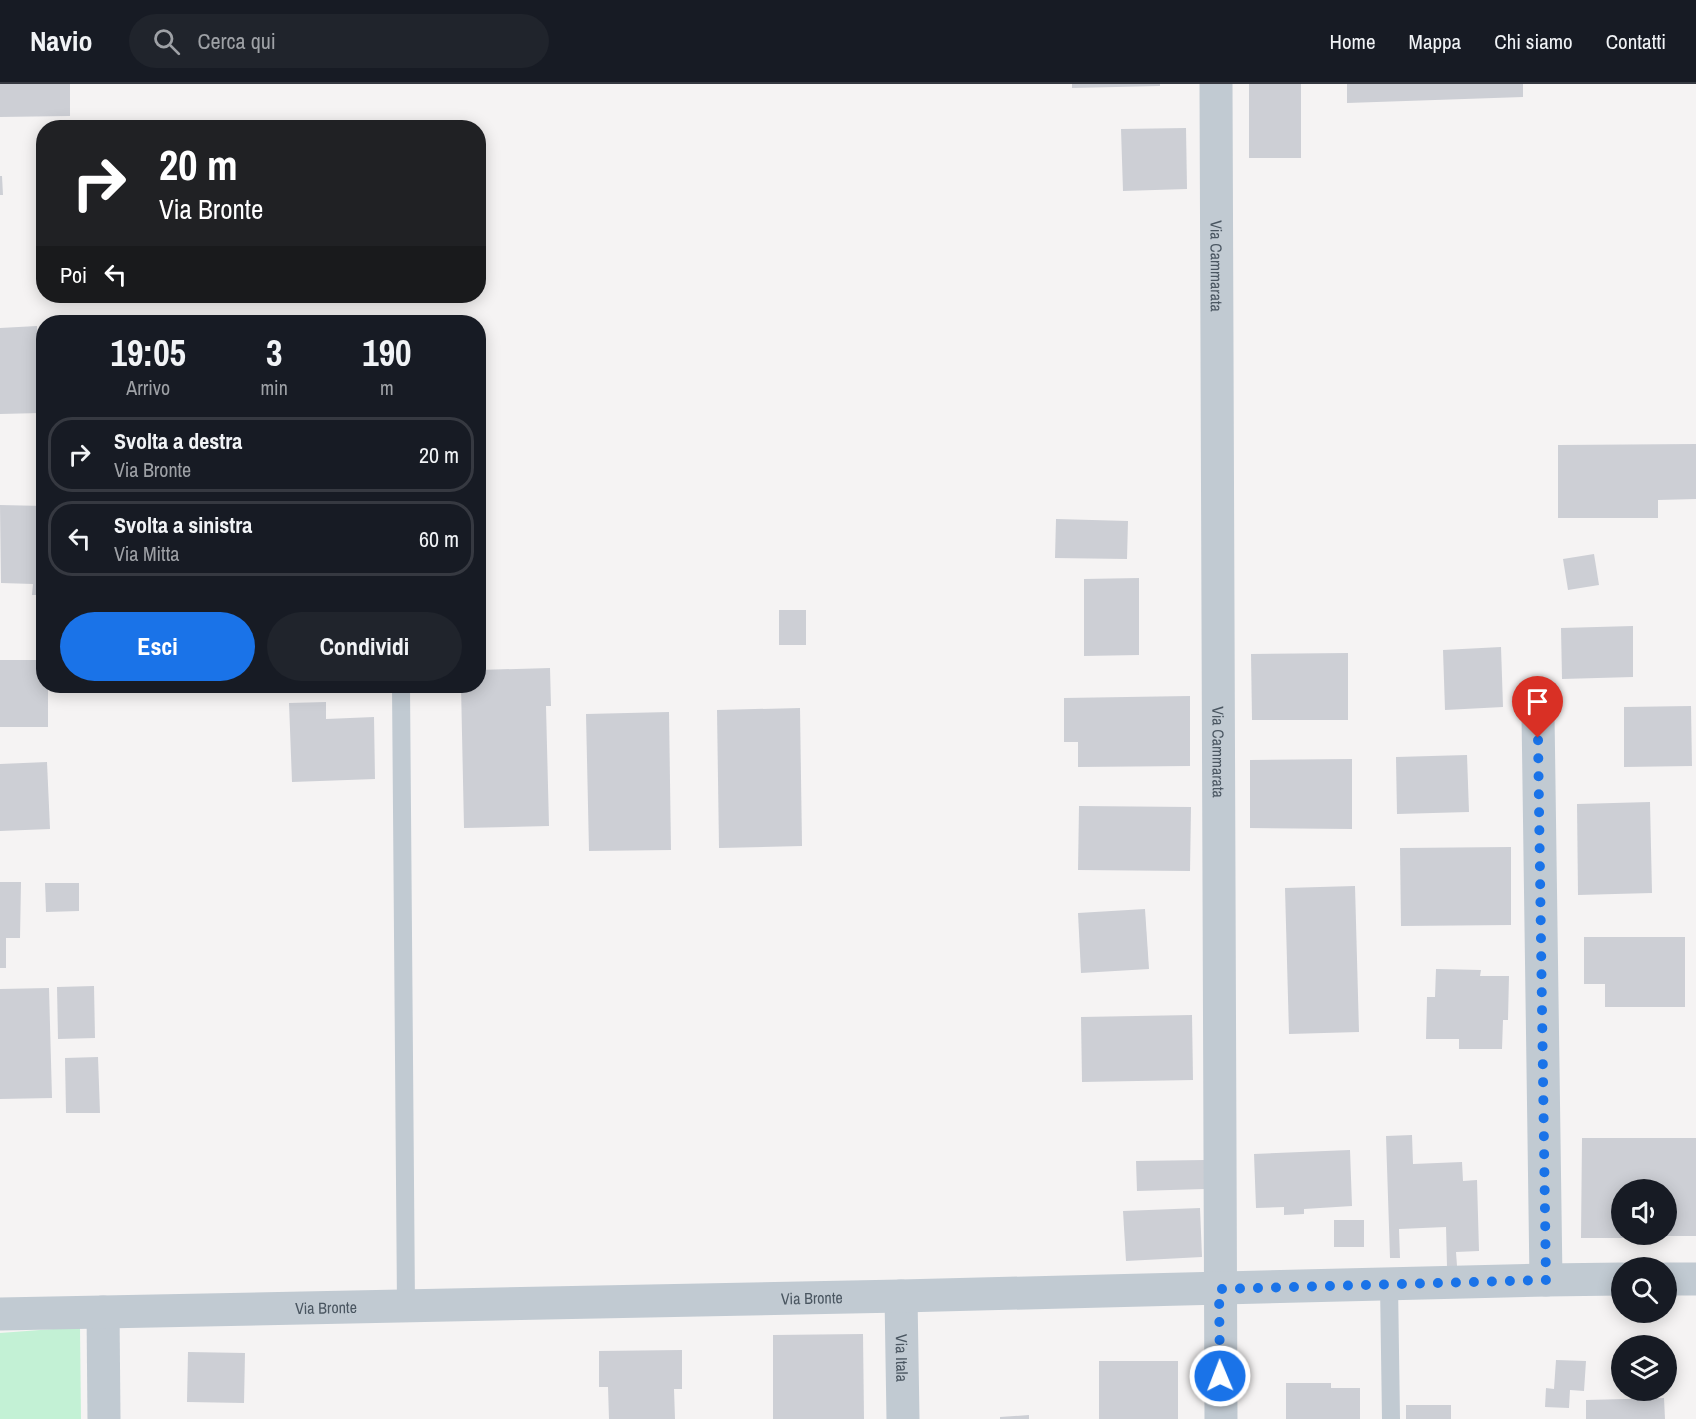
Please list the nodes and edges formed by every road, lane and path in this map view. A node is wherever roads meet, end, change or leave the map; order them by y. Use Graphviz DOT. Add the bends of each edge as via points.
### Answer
graph roads {
  1 [pos="1216,84"];
  2 [pos="401,693"];
  3 [pos="1538,714"];
  4 [pos="1677,1279"];
  5 [pos="1696,1279"];
  6 [pos="1546,1280"];
  7 [pos="1611,1280"];
  8 [pos="1389,1284"];
  9 [pos="1219,1289"];
  10 [pos="901,1296"];
  11 [pos="406,1306"];
  12 [pos="103,1312"];
  13 [pos="0,1314"];
  14 [pos="104,1419"];
  15 [pos="903,1419"];
  16 [pos="1221,1419"];
  17 [pos="1391,1419"];
  1 -- 9 [label="street, Via Cammarata"];
  2 -- 11 [label="lane"];
  3 -- 6 [label="street"];
  4 -- 5 [label="street"];
  6 -- 7 [label="street, Via Bronte"];
  6 -- 8 [label="street, Via Bronte"];
  8 -- 9 [label="street, Via Bronte"];
  8 -- 17 [label="lane"];
  9 -- 10 [label="street, Via Bronte"];
  9 -- 16 [label="street, Via Cammarata"];
  10 -- 11 [label="street, Via Bronte"];
  10 -- 15 [label="street, Via Itala"];
  11 -- 12 [label="street, Via Bronte"];
  12 -- 13 [label="street, Via Bronte"];
  12 -- 14 [label="street"];
}
